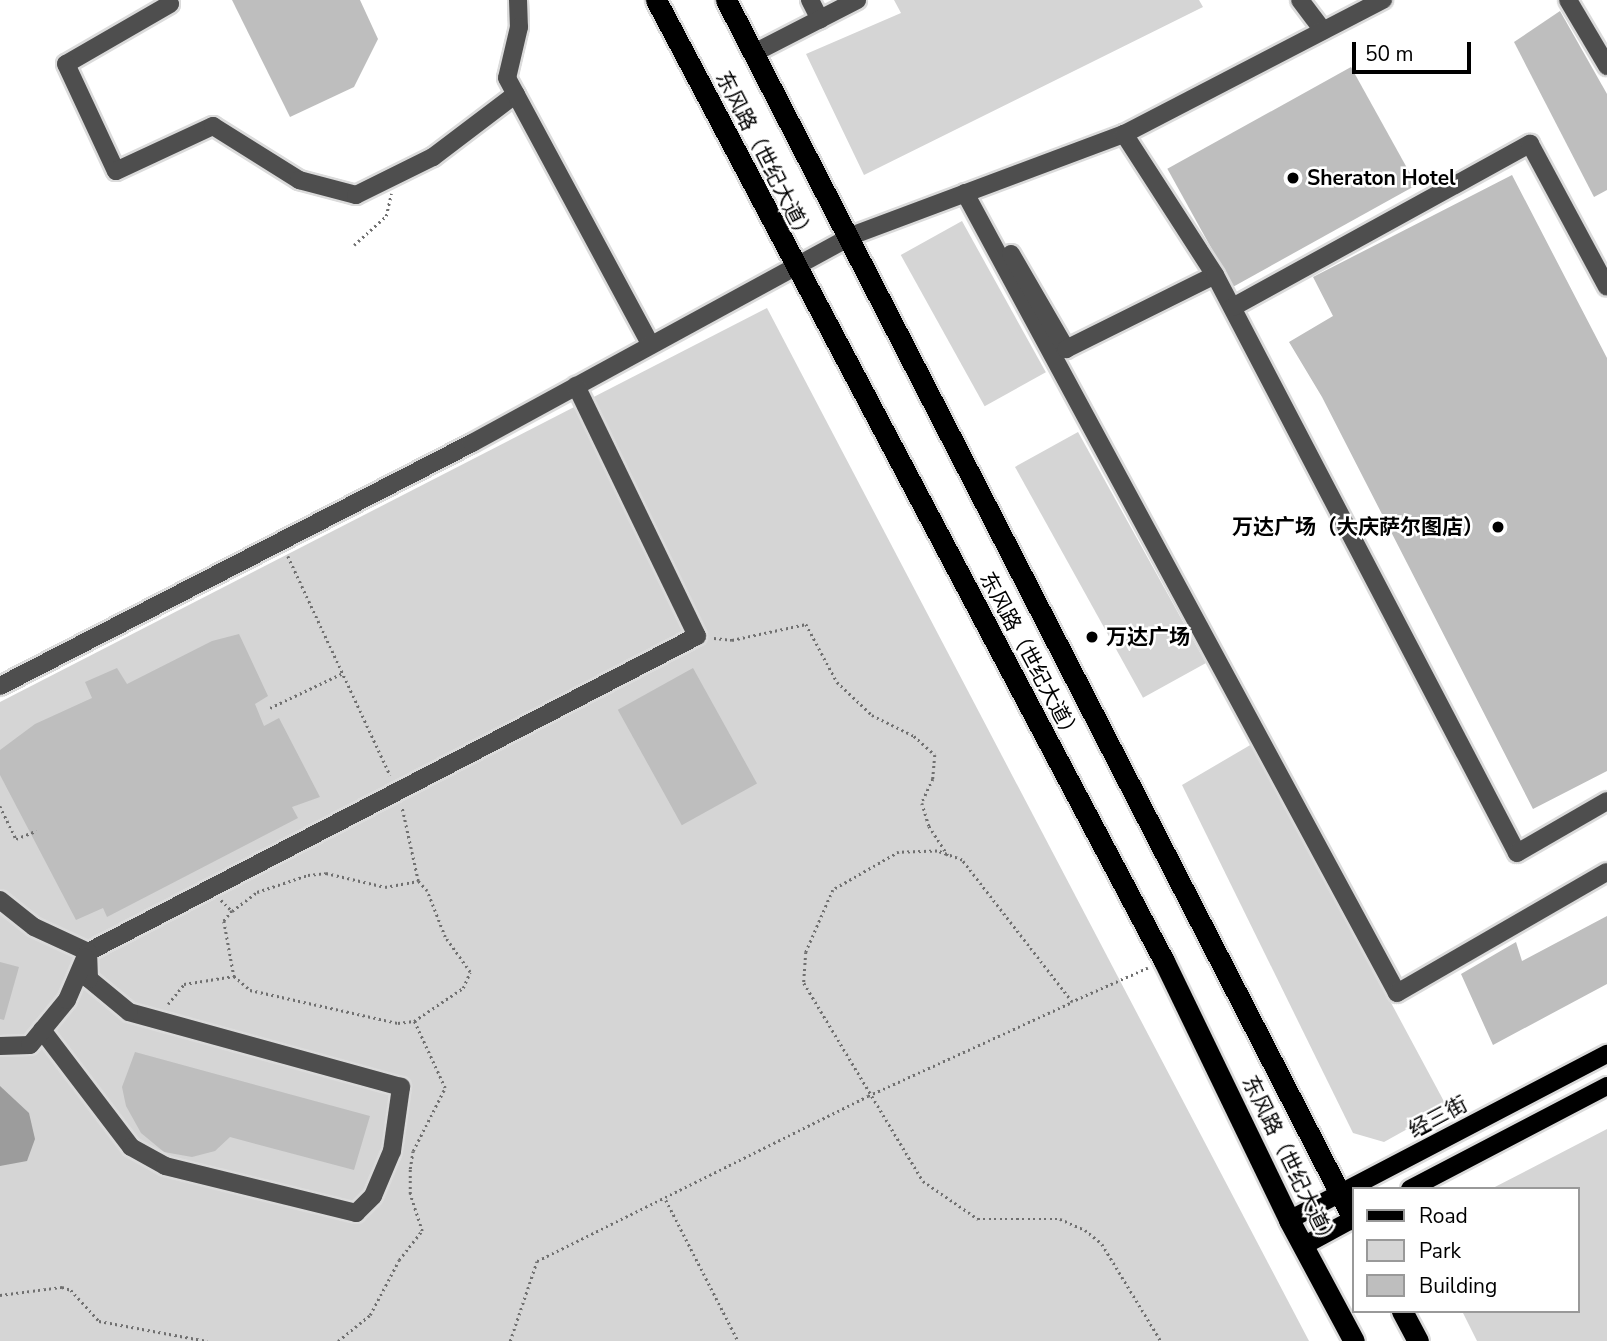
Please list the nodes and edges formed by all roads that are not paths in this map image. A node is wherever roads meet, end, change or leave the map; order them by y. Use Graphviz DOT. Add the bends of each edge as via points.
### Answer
graph roads {
  1 [pos="169,0"];
  2 [pos="518,0"];
  3 [pos="656,0"];
  4 [pos="726,0"];
  5 [pos="810,0"];
  6 [pos="857,0"];
  7 [pos="1300,0"];
  8 [pos="1383,0"];
  9 [pos="1568,0"];
  10 [pos="820,20"];
  11 [pos="1323,30"];
  12 [pos="754,53"];
  13 [pos="1607,66"];
  14 [pos="516,94"];
  15 [pos="1124,134"];
  16 [pos="970,192"];
  17 [pos="850,236"];
  18 [pos="793,266"];
  19 [pos="1215,275"];
  20 [pos="1607,288"];
  21 [pos="1233,307"];
  22 [pos="651,345"];
  23 [pos="576,386"];
  24 [pos="0,686"];
  25 [pos="1607,802"];
  26 [pos="1607,872"];
  27 [pos="0,900"];
  28 [pos="88,952"];
  29 [pos="42,1030"];
  30 [pos="0,1046"];
  31 [pos="1607,1054"];
  32 [pos="1607,1087"];
  33 [pos="1353,1187"];
  34 [pos="1414,1187"];
  35 [pos="1352,1188"];
  36 [pos="1340,1194"];
  37 [pos="1352,1217"];
  38 [pos="1289,1220"];
  39 [pos="1352,1220"];
  40 [pos="1303,1246"];
  41 [pos="1403,1313"];
  42 [pos="1354,1341"];
  43 [pos="1418,1341"];
  1 -- 14 [label="street" via="170,4 66,64 116,171 213,126 299,180 356,195 433,157"];
  2 -- 14 [label="street" via="519,27 507,78"];
  3 -- 18 [label="highway, 东风路（世纪大道）"];
  4 -- 12 [label="highway, 东风路（世纪大道）"];
  5 -- 10 [label="street"];
  6 -- 10 [label="street"];
  7 -- 11 [label="street"];
  8 -- 11 [label="street"];
  9 -- 13 [label="street"];
  10 -- 12 [label="street"];
  11 -- 15 [label="street"];
  12 -- 17 [label="highway, 东风路（世纪大道）"];
  14 -- 22 [label="street"];
  15 -- 16 [label="street"];
  15 -- 19 [label="street"];
  16 -- 17 [label="street"];
  16 -- 19 [label="street" via="1066,349"];
  16 -- 26 [label="street" via="1397,993"];
  17 -- 18 [label="street"];
  17 -- 36 [label="highway, 东风路（世纪大道）"];
  18 -- 22 [label="street"];
  18 -- 38 [label="highway, 东风路（世纪大道）" via="1164,961"];
  19 -- 21 [label="street"];
  20 -- 21 [label="street" via="1530,144"];
  21 -- 25 [label="street" via="1517,853"];
  22 -- 23 [label="street"];
  23 -- 24 [label="street"];
  23 -- 28 [label="street" via="697,636"];
  27 -- 28 [label="street" via="34,927"];
  28 -- 29 [label="street" via="67,1000"];
  28 -- 29 [label="street" via="89,979 129,1012 401,1087 392,1151 373,1196 356,1213 165,1166 131,1147"];
  29 -- 30 [label="street" via="30,1045"];
  31 -- 33 [label="main road, 经三街"];
  32 -- 34 [label="main road"];
  35 -- 36 [label="main road, 经三街"];
  36 -- 37 [label="highway, 东风路（世纪大道）"];
  36 -- 38 [label="main road, 经三街"];
  38 -- 40 [label="highway, 东风路（世纪大道）"];
  39 -- 40 [label="main road"];
  40 -- 42 [label="highway, 东风路（世纪大道）"];
  41 -- 43 [label="highway"];
}
